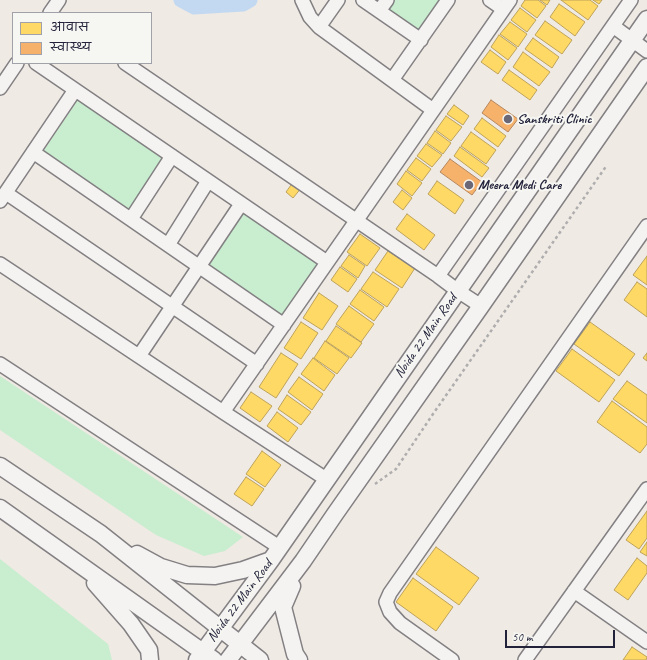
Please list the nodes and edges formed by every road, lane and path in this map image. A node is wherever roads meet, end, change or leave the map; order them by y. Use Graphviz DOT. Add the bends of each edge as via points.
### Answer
graph roads {
  1 [pos="59,0"];
  2 [pos="302,0"];
  3 [pos="338,0"];
  4 [pos="363,0"];
  5 [pos="387,0"];
  6 [pos="448,0"];
  7 [pos="490,0"];
  8 [pos="631,0"];
  9 [pos="506,5"];
  10 [pos="379,11"];
  11 [pos="52,12"];
  12 [pos="647,19"];
  13 [pos="613,26"];
  14 [pos="319,27"];
  15 [pos="421,40"];
  16 [pos="632,40"];
  17 [pos="647,51"];
  18 [pos="16,64"];
  19 [pos="37,64"];
  20 [pos="126,64"];
  21 [pos="647,67"];
  22 [pos="392,80"];
  23 [pos="0,88"];
  24 [pos="75,90"];
  25 [pos="433,110"];
  26 [pos="33,152"];
  27 [pos="172,156"];
  28 [pos="607,165"];
  29 [pos="208,181"];
  30 [pos="3,197"];
  31 [pos="242,204"];
  32 [pos="131,219"];
  33 [pos="356,220"];
  34 [pos="647,226"];
  35 [pos="168,245"];
  36 [pos="327,262"];
  37 [pos="0,264"];
  38 [pos="199,266"];
  39 [pos="438,276"];
  40 [pos="458,291"];
  41 [pos="481,306"];
  42 [pos="172,307"];
  43 [pos="284,325"];
  44 [pos="139,356"];
  45 [pos="0,364"];
  46 [pos="257,364"];
  47 [pos="223,412"];
  48 [pos="0,466"];
  49 [pos="326,479"];
  50 [pos="372,487"];
  51 [pos="646,492"];
  52 [pos="0,508"];
  53 [pos="101,534"];
  54 [pos="275,554"];
  55 [pos="303,561"];
  56 [pos="78,563"];
  57 [pos="574,591"];
  58 [pos="220,629"];
  59 [pos="647,642"];
  60 [pos="240,645"];
  61 [pos="204,657"];
  62 [pos="150,660"];
  63 [pos="228,660"];
  64 [pos="260,660"];
  65 [pos="299,660"];
  66 [pos="452,660"];
  67 [pos="525,660"];
  1 -- 11 [label="street"];
  2 -- 14 [label="street" via="310,17"];
  3 -- 14 [label="street"];
  4 -- 10 [label="street"];
  5 -- 10 [label="street"];
  6 -- 15 [label="street"];
  7 -- 9 [label="street"];
  8 -- 13 [label="street"];
  9 -- 25 [label="street"];
  10 -- 15 [label="street"];
  12 -- 16 [label="street, Noida 22 Main Road"];
  13 -- 16 [label="street"];
  13 -- 39 [label="street"];
  14 -- 22 [label="street"];
  15 -- 22 [label="street"];
  16 -- 17 [label="street"];
  16 -- 40 [label="street, Noida 22 Main Road"];
  18 -- 23 [label="street"];
  19 -- 24 [label="street"];
  20 -- 33 [label="street"];
  21 -- 41 [label="street, Noida 22 Main Road"];
  22 -- 25 [label="street"];
  24 -- 26 [label="street"];
  24 -- 27 [label="street"];
  25 -- 33 [label="street"];
  26 -- 30 [label="street"];
  26 -- 32 [label="street"];
  27 -- 29 [label="street"];
  27 -- 32 [label="street"];
  28 -- 50 [label="path" via="396,469"];
  29 -- 31 [label="street"];
  29 -- 35 [label="street"];
  30 -- 42 [label="street"];
  31 -- 36 [label="street"];
  31 -- 38 [label="street"];
  32 -- 35 [label="street"];
  33 -- 36 [label="street"];
  33 -- 39 [label="street"];
  34 -- 66 [label="street" via="390,593 386,602 390,612 400,623"];
  35 -- 38 [label="street"];
  36 -- 43 [label="street"];
  37 -- 44 [label="street"];
  38 -- 42 [label="street"];
  38 -- 43 [label="street"];
  39 -- 40 [label="street"];
  40 -- 41 [label="street"];
  40 -- 49 [label="street, Noida 22 Main Road"];
  41 -- 55 [label="street, Noida 22 Main Road"];
  42 -- 44 [label="street"];
  42 -- 46 [label="street"];
  43 -- 46 [label="street"];
  44 -- 47 [label="street"];
  45 -- 54 [label="street"];
  46 -- 47 [label="street"];
  47 -- 49 [label="street"];
  48 -- 53 [label="street"];
  49 -- 54 [label="street, Noida 22 Main Road"];
  51 -- 57 [label="street"];
  52 -- 56 [label="street"];
  53 -- 54 [label="street" via="161,566 187,575 215,576 243,570"];
  53 -- 58 [label="street"];
  54 -- 58 [label="street, Noida 22 Main Road"];
  55 -- 60 [label="street, Noida 22 Main Road"];
  55 -- 65 [label="street" via="283,606 295,654"];
  56 -- 61 [label="street"];
  56 -- 62 [label="street" via="131,624 149,650"];
  57 -- 59 [label="street"];
  57 -- 67 [label="street"];
  58 -- 60 [label="street"];
  58 -- 61 [label="street, Noida 22 Main Road"];
  60 -- 63 [label="street, Noida 22 Main Road"];
  60 -- 64 [label="street"];
}
